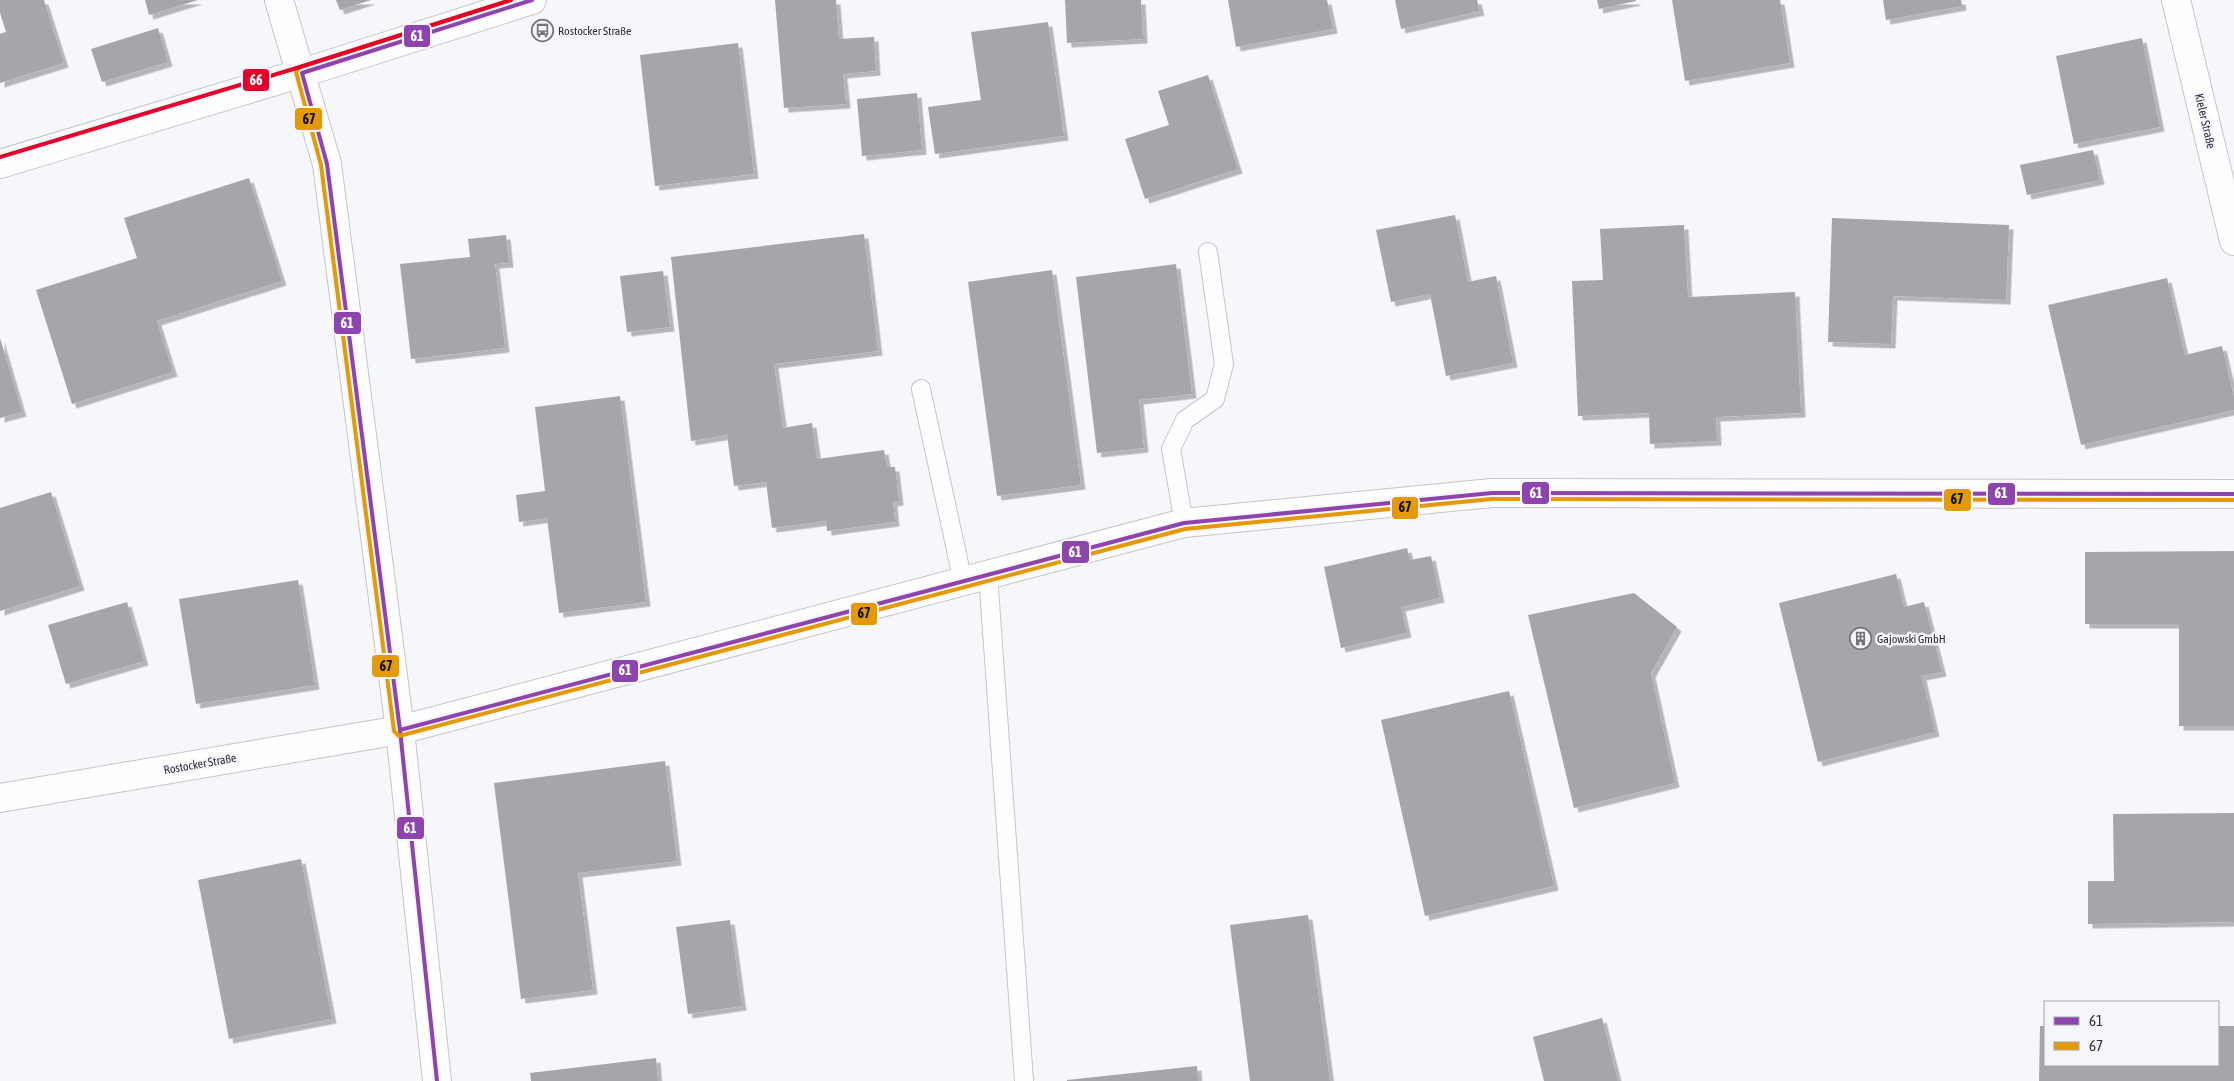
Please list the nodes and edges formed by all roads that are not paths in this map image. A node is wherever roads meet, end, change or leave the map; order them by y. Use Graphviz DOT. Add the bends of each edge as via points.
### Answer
graph roads {
  1 [pos="279,0"];
  2 [pos="532,0"];
  3 [pos="2176,0"];
  4 [pos="302,73"];
  5 [pos="0,164"];
  6 [pos="2234,241"];
  7 [pos="1208,252"];
  8 [pos="920,389"];
  9 [pos="2234,494"];
  10 [pos="1184,523"];
  11 [pos="988,574"];
  12 [pos="963,582"];
  13 [pos="400,730"];
  14 [pos="0,798"];
  15 [pos="437,1081"];
  16 [pos="1024,1081"];
  1 -- 4 [label="street"];
  2 -- 4 [label="street"];
  3 -- 6 [label="street, Kieler Straße"];
  4 -- 5 [label="street"];
  4 -- 13 [label="street" via="327,164"];
  7 -- 10 [label="lane" via="1224,364 1215,399 1185,420 1171,449"];
  8 -- 12 [label="lane"];
  9 -- 10 [label="street, Rostocker Straße" via="1492,493"];
  10 -- 11 [label="street, Rostocker Straße"];
  11 -- 12 [label="street, Rostocker Straße"];
  11 -- 16 [label="lane"];
  12 -- 13 [label="street, Rostocker Straße"];
  13 -- 14 [label="street, Rostocker Straße"];
  13 -- 15 [label="street"];
}
